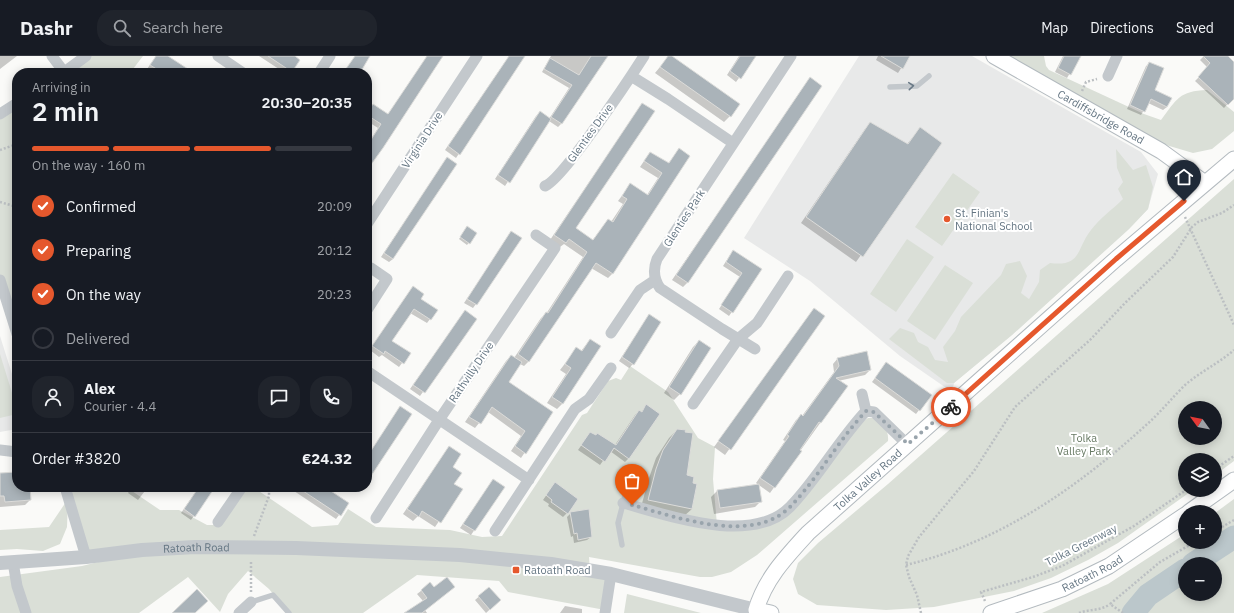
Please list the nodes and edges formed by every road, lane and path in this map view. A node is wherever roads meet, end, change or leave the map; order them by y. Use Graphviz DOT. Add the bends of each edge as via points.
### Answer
graph roads {
  1 [pos="52,56"];
  2 [pos="86,56"];
  3 [pos="218,56"];
  4 [pos="330,56"];
  5 [pos="477,56"];
  6 [pos="644,56"];
  7 [pos="791,56"];
  8 [pos="1117,56"];
  9 [pos="996,57"];
  10 [pos="60,68"];
  11 [pos="70,68"];
  12 [pos="236,68"];
  13 [pos="322,68"];
  14 [pos="631,76"];
  15 [pos="929,76"];
  16 [pos="1108,76"];
  17 [pos="890,87"];
  18 [pos="1076,102"];
  19 [pos="12,106"];
  20 [pos="0,114"];
  21 [pos="733,143"];
  22 [pos="12,146"];
  23 [pos="0,150"];
  24 [pos="1234,159"];
  25 [pos="1205,183"];
  26 [pos="545,186"];
  27 [pos="0,202"];
  28 [pos="1234,205"];
  29 [pos="12,206"];
  30 [pos="1183,213"];
  31 [pos="372,216"];
  32 [pos="1192,228"];
  33 [pos="536,235"];
  34 [pos="372,269"];
  35 [pos="788,276"];
  36 [pos="0,280"];
  37 [pos="656,280"];
  38 [pos="372,302"];
  39 [pos="12,318"];
  40 [pos="1234,325"];
  41 [pos="611,333"];
  42 [pos="738,339"];
  43 [pos="755,349"];
  44 [pos="1234,350"];
  45 [pos="610,368"];
  46 [pos="372,374"];
  47 [pos="862,394"];
  48 [pos="693,404"];
  49 [pos="866,411"];
  50 [pos="439,420"];
  51 [pos="908,444"];
  52 [pos="0,450"];
  53 [pos="12,451"];
  54 [pos="1234,456"];
  55 [pos="1222,464"];
  56 [pos="529,480"];
  57 [pos="1234,480"];
  58 [pos="629,481"];
  59 [pos="66,492"];
  60 [pos="239,492"];
  61 [pos="269,492"];
  62 [pos="1178,496"];
  63 [pos="623,503"];
  64 [pos="1199,505"];
  65 [pos="376,518"];
  66 [pos="1178,520"];
  67 [pos="1234,520"];
  68 [pos="218,522"];
  69 [pos="1222,527"];
  70 [pos="495,531"];
  71 [pos="622,545"];
  72 [pos="251,547"];
  73 [pos="1183,549"];
  74 [pos="86,557"];
  75 [pos="7,562"];
  76 [pos="906,564"];
  77 [pos="611,574"];
  78 [pos="984,598"];
  79 [pos="251,602"];
  80 [pos="1110,604"];
  81 [pos="756,610"];
  82 [pos="26,613"];
  83 [pos="239,613"];
  84 [pos="288,613"];
  85 [pos="605,613"];
  86 [pos="771,613"];
  87 [pos="921,613"];
  88 [pos="991,613"];
  89 [pos="1079,613"];
  90 [pos="1123,613"];
  1 -- 10 [label="street"];
  2 -- 11 [label="street"];
  3 -- 12 [label="street"];
  4 -- 13 [label="street"];
  5 -- 31 [label="street, Virginia Drive"];
  6 -- 14 [label="street, Glenties Drive"];
  7 -- 21 [label="street, Glenties Park"];
  8 -- 16 [label="street"];
  9 -- 18 [label="main road, Cardiffsbridge Road"];
  14 -- 21 [label="street"];
  14 -- 26 [label="street, Glenties Drive" via="556,179"];
  17 -- 15 [label="lane, one-way" via="917,86"];
  16 -- 18 [label="path" via="1086,82"];
  18 -- 25 [label="main road, Cardiffsbridge Road" via="1161,151"];
  19 -- 20 [label="street"];
  21 -- 37 [label="street, Glenties Park" via="656,259"];
  22 -- 23 [label="path"];
  24 -- 25 [label="main road, Tolka Valley Road"];
  25 -- 51 [label="main road, Tolka Valley Road"];
  27 -- 29 [label="path"];
  28 -- 32 [label="path" via="1222,213 1198,222"];
  30 -- 32 [label="path"];
  32 -- 40 [label="path"];
  32 -- 76 [label="path" via="1173,257 1090,340 1014,407 974,471 919,537"];
  33 -- 50 [label="street, Rathvilly Drive" via="555,248"];
  34 -- 38 [label="street" via="387,279"];
  35 -- 42 [label="street" via="757,323"];
  36 -- 39 [label="street"];
  37 -- 41 [label="street" via="640,290"];
  37 -- 42 [label="street" via="660,288"];
  42 -- 43 [label="street"];
  42 -- 48 [label="street"];
  44 -- 76 [label="path" via="1186,384 1146,426 1114,453 1022,519 989,536"];
  45 -- 56 [label="street" via="589,398 575,409"];
  46 -- 50 [label="street"];
  47 -- 49 [label="street"];
  49 -- 51 [label="street" via="874,412"];
  49 -- 63 [label="street" via="789,508 771,520 749,526 715,525 677,518"];
  50 -- 56 [label="street"];
  50 -- 65 [label="street, Rathvilly Drive"];
  51 -- 81 [label="main road, Tolka Valley Road" via="808,533 779,564 760,596"];
  52 -- 53 [label="street"];
  54 -- 55 [label="path"];
  56 -- 70 [label="street"];
  57 -- 64 [label="main road"];
  58 -- 63 [label="lane"];
  59 -- 74 [label="street"];
  60 -- 68 [label="street"];
  61 -- 72 [label="path"];
  62 -- 78 [label="path, Tolka Greenway" via="1134,526 1062,566 982,592"];
  63 -- 71 [label="lane" via="618,523"];
  66 -- 88 [label="main road, Ratoath Road" via="1102,569 1062,589"];
  67 -- 69 [label="path"];
  72 -- 74 [label="street, Ratoath Road" via="142,550"];
  72 -- 77 [label="street, Ratoath Road" via="460,555 551,564"];
  72 -- 79 [label="path"];
  73 -- 80 [label="path" via="1160,562"];
  74 -- 75 [label="street, Ratoath Road"];
  75 -- 82 [label="street"];
  76 -- 87 [label="path"];
  77 -- 81 [label="street, Ratoath Road"];
  77 -- 85 [label="street"];
  79 -- 83 [label="street"];
  79 -- 84 [label="lane" via="273,595"];
  80 -- 89 [label="path" via="1105,608"];
  80 -- 90 [label="path"];
  81 -- 86 [label="main road, Ratoath Road"];
}
